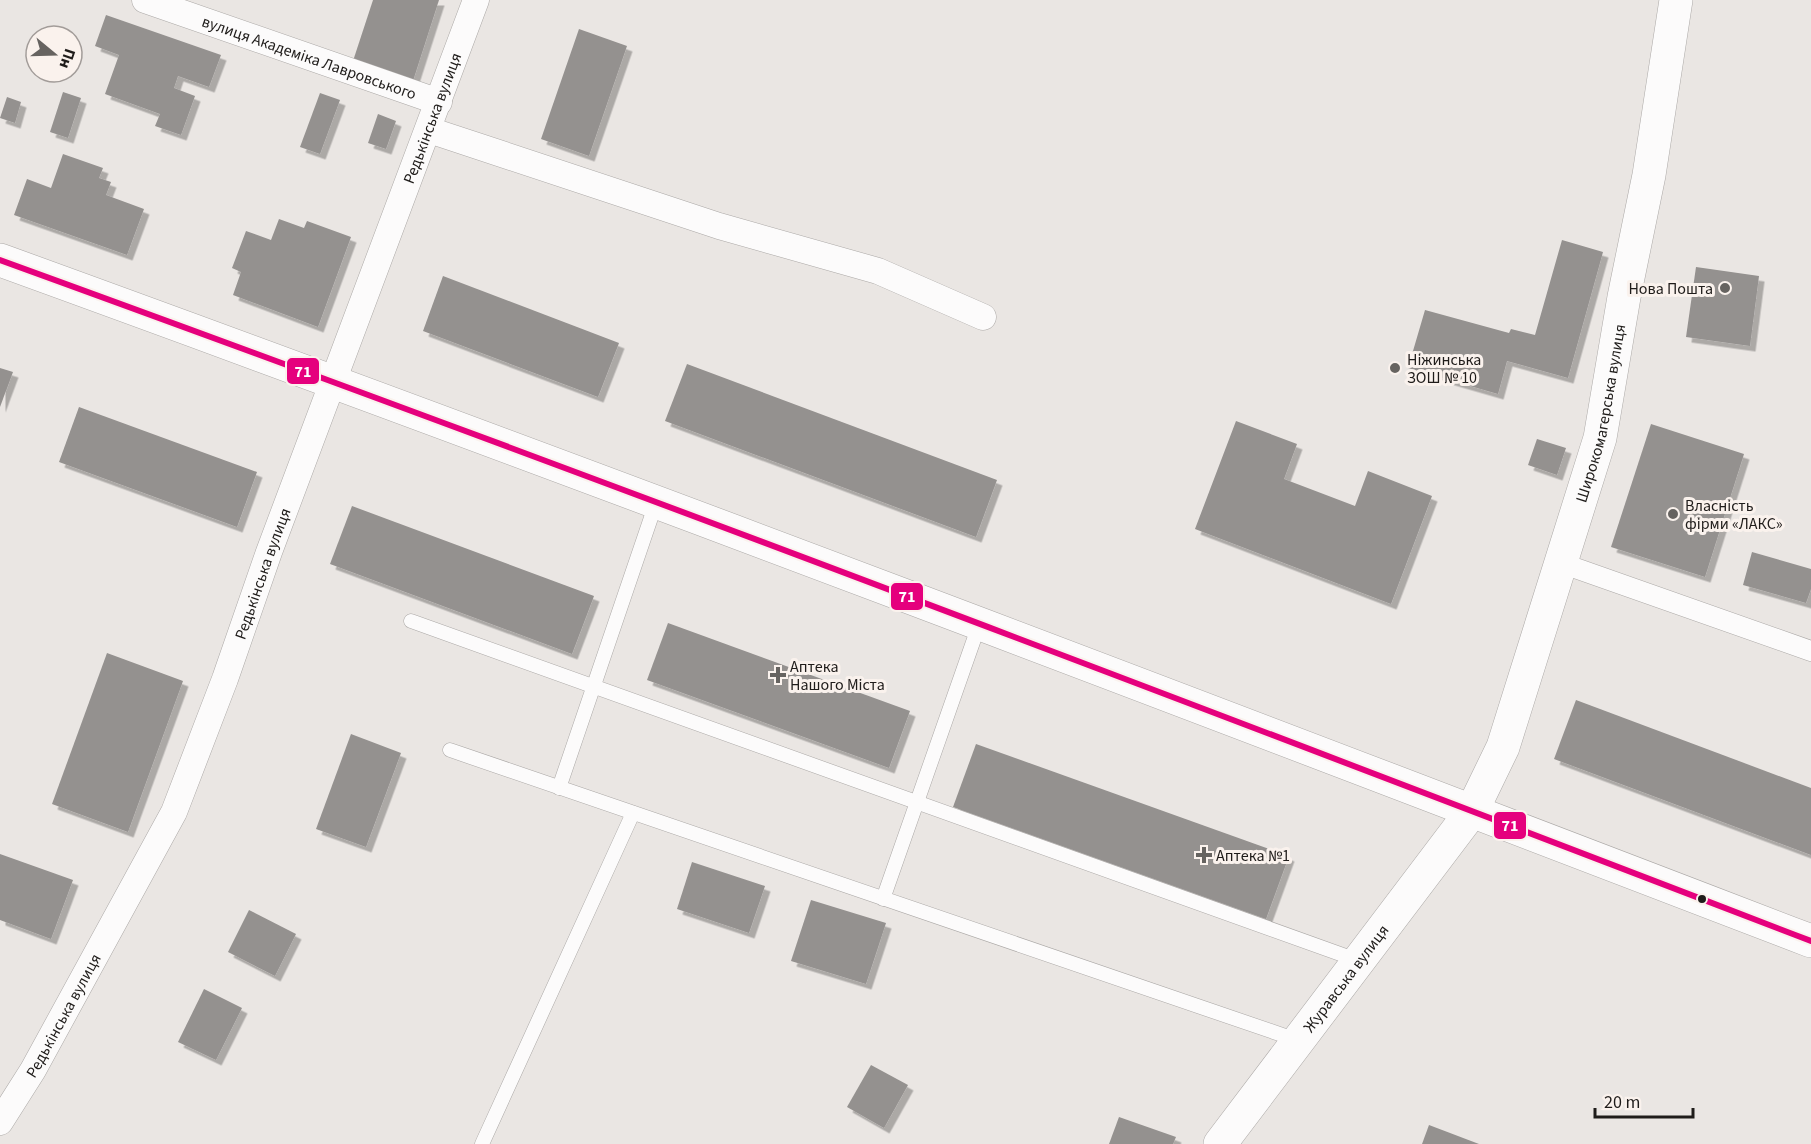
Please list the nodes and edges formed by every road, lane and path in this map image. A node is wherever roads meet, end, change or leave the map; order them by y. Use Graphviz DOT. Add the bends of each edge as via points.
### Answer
graph roads {
  1 [pos="145,0"];
  2 [pos="476,0"];
  3 [pos="1677,0"];
  4 [pos="439,102"];
  5 [pos="429,130"];
  6 [pos="0,260"];
  7 [pos="983,317"];
  8 [pos="333,381"];
  9 [pos="656,503"];
  10 [pos="1561,563"];
  11 [pos="411,621"];
  12 [pos="979,625"];
  13 [pos="1811,651"];
  14 [pos="594,687"];
  15 [pos="450,750"];
  16 [pos="560,788"];
  17 [pos="917,802"];
  18 [pos="1472,811"];
  19 [pos="633,813"];
  20 [pos="883,899"];
  21 [pos="1811,941"];
  22 [pos="1357,960"];
  23 [pos="1298,1040"];
  24 [pos="0,1122"];
  25 [pos="482,1144"];
  26 [pos="1220,1144"];
  1 -- 4 [label="street, вулиця Академіка Лавровського"];
  2 -- 4 [label="street, Редькінська вулиця"];
  3 -- 10 [label="main road, Широкомагерська вулиця" via="1600,438"];
  4 -- 5 [label="street, Редькінська вулиця"];
  5 -- 7 [label="street" via="719,226 878,271"];
  5 -- 8 [label="street, Редькінська вулиця"];
  6 -- 8 [label="main road"];
  8 -- 9 [label="main road"];
  8 -- 24 [label="street, Редькінська вулиця" via="174,812 33,1070"];
  9 -- 12 [label="main road"];
  9 -- 14 [label="lane"];
  10 -- 13 [label="street"];
  10 -- 18 [label="main road, Широкомагерська вулиця" via="1503,747"];
  11 -- 14 [label="lane"];
  12 -- 17 [label="lane"];
  12 -- 18 [label="main road"];
  14 -- 16 [label="lane"];
  14 -- 17 [label="lane"];
  15 -- 16 [label="lane"];
  16 -- 19 [label="lane"];
  17 -- 20 [label="lane"];
  17 -- 22 [label="lane"];
  18 -- 21 [label="main road"];
  18 -- 22 [label="main road, Журавська вулиця"];
  19 -- 20 [label="lane"];
  19 -- 25 [label="lane"];
  20 -- 23 [label="lane"];
  22 -- 23 [label="main road, Журавська вулиця"];
  23 -- 26 [label="main road, Журавська вулиця"];
}
